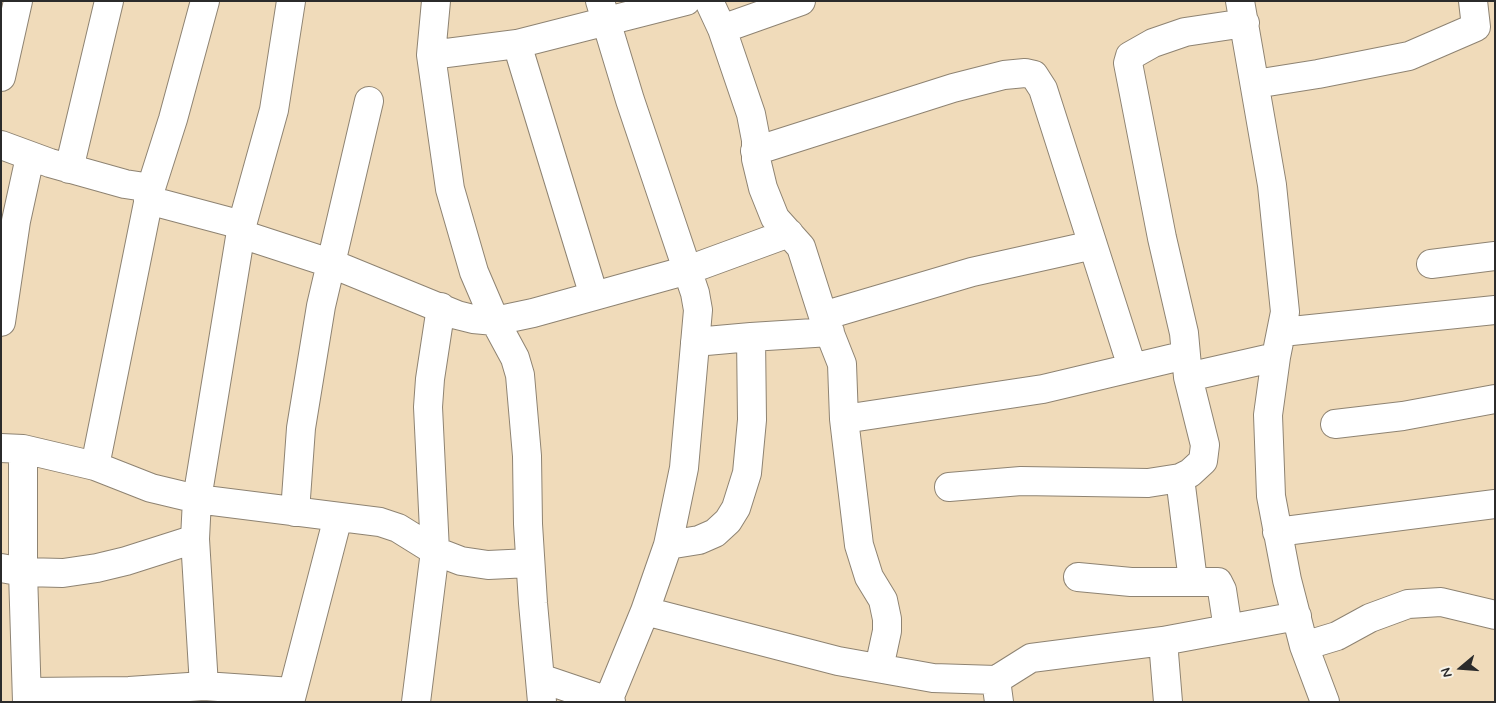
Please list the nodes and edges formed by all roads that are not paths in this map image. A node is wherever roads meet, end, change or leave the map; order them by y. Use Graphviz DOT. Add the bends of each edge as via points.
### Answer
graph roads {
  1 [pos="18,1"];
  2 [pos="109,1"];
  3 [pos="205,1"];
  4 [pos="291,1"];
  5 [pos="436,1"];
  6 [pos="686,1"];
  7 [pos="709,1"];
  8 [pos="802,1"];
  9 [pos="1473,1"];
  10 [pos="1241,7"];
  11 [pos="603,12"];
  12 [pos="722,29"];
  13 [pos="517,44"];
  14 [pos="431,54"];
  15 [pos="1,77"];
  16 [pos="1255,84"];
  17 [pos="369,102"];
  18 [pos="1,145"];
  19 [pos="755,151"];
  20 [pos="30,157"];
  21 [pos="69,169"];
  22 [pos="149,194"];
  23 [pos="9,221"];
  24 [pos="242,230"];
  25 [pos="789,233"];
  26 [pos="1093,245"];
  27 [pos="1495,256"];
  28 [pos="330,263"];
  29 [pos="1431,264"];
  30 [pos="688,270"];
  31 [pos="594,296"];
  32 [pos="441,307"];
  33 [pos="1495,310"];
  34 [pos="495,321"];
  35 [pos="1,322"];
  36 [pos="827,324"];
  37 [pos="751,337"];
  38 [pos="695,342"];
  39 [pos="1278,344"];
  40 [pos="1187,366"];
  41 [pos="1132,367"];
  42 [pos="1495,400"];
  43 [pos="844,419"];
  44 [pos="1335,424"];
  45 [pos="12,448"];
  46 [pos="95,466"];
  47 [pos="1180,478"];
  48 [pos="948,487"];
  49 [pos="197,500"];
  50 [pos="1495,504"];
  51 [pos="295,512"];
  52 [pos="338,517"];
  53 [pos="1277,532"];
  54 [pos="195,539"];
  55 [pos="668,545"];
  56 [pos="436,552"];
  57 [pos="530,563"];
  58 [pos="12,570"];
  59 [pos="1078,577"];
  60 [pos="1193,581"];
  61 [pos="645,611"];
  62 [pos="1495,615"];
  63 [pos="1296,616"];
  64 [pos="1228,629"];
  65 [pos="1163,641"];
  66 [pos="13,644"];
  67 [pos="1304,646"];
  68 [pos="879,668"];
  69 [pos="204,686"];
  70 [pos="541,690"];
  71 [pos="997,691"];
  72 [pos="28,697"];
  73 [pos="291,697"];
  74 [pos="610,701"];
  75 [pos="416,702"];
  76 [pos="1168,702"];
  77 [pos="1325,702"];
  1 -- 15 [label="street"];
  2 -- 21 [label="street"];
  3 -- 22 [label="street"];
  4 -- 24 [label="street" via="274,110"];
  5 -- 14 [label="street"];
  6 -- 11 [label="street"];
  7 -- 12 [label="street"];
  8 -- 12 [label="street"];
  9 -- 16 [label="street" via="1476,27 1409,56"];
  10 -- 16 [label="street"];
  10 -- 40 [label="street" via="1154,43 1128,61 1184,333"];
  11 -- 13 [label="street"];
  11 -- 30 [label="street"];
  12 -- 19 [label="street" via="751,114"];
  13 -- 14 [label="street"];
  13 -- 31 [label="street"];
  14 -- 34 [label="street" via="450,189 474,272"];
  16 -- 39 [label="street" via="1274,204 1285,312"];
  17 -- 28 [label="street"];
  18 -- 20 [label="street"];
  19 -- 25 [label="street" via="772,212"];
  19 -- 26 [label="street" via="953,88 1004,75 1030,73 1038,77 1043,89"];
  20 -- 21 [label="street"];
  20 -- 23 [label="street"];
  21 -- 22 [label="street"];
  22 -- 24 [label="street"];
  22 -- 46 [label="street"];
  23 -- 35 [label="street"];
  24 -- 28 [label="street"];
  24 -- 49 [label="street"];
  25 -- 30 [label="street"];
  25 -- 36 [label="street" via="805,256"];
  26 -- 36 [label="street" via="972,272"];
  26 -- 41 [label="street"];
  27 -- 29 [label="street"];
  28 -- 32 [label="street"];
  28 -- 51 [label="street" via="301,428"];
  30 -- 31 [label="street"];
  30 -- 38 [label="street" via="697,301"];
  31 -- 34 [label="street"];
  32 -- 34 [label="street" via="473,319"];
  32 -- 56 [label="street" via="428,406"];
  33 -- 39 [label="street"];
  34 -- 57 [label="street" via="515,358 520,375 527,456"];
  36 -- 37 [label="street"];
  36 -- 43 [label="street" via="843,371"];
  37 -- 38 [label="street"];
  37 -- 55 [label="street" via="752,420 747,473 736,508 715,533 699,540"];
  38 -- 55 [label="street" via="684,468"];
  39 -- 40 [label="street"];
  39 -- 53 [label="street" via="1268,415 1271,496"];
  40 -- 41 [label="street"];
  40 -- 47 [label="street" via="1206,452 1203,461"];
  41 -- 43 [label="street" via="1043,389"];
  42 -- 44 [label="street"];
  43 -- 68 [label="street" via="859,545 887,619"];
  45 -- 46 [label="street"];
  45 -- 58 [label="street"];
  46 -- 49 [label="street" via="151,488"];
  47 -- 48 [label="street" via="1148,483 1020,481"];
  47 -- 60 [label="street"];
  49 -- 51 [label="street"];
  49 -- 54 [label="street"];
  50 -- 53 [label="street"];
  51 -- 52 [label="street"];
  52 -- 56 [label="street" via="380,522 398,528"];
  52 -- 73 [label="street"];
  53 -- 63 [label="street"];
  54 -- 58 [label="street" via="97,568 63,573"];
  54 -- 69 [label="street"];
  55 -- 61 [label="street"];
  56 -- 57 [label="street" via="461,561 488,565"];
  56 -- 75 [label="street"];
  57 -- 70 [label="street"];
  58 -- 66 [label="street"];
  59 -- 60 [label="street" via="1131,582"];
  60 -- 64 [label="street" via="1218,582"];
  61 -- 68 [label="street" via="800,652"];
  61 -- 74 [label="street"];
  62 -- 67 [label="street" via="1440,602 1408,604 1370,618 1336,636"];
  63 -- 64 [label="street"];
  63 -- 67 [label="street"];
  64 -- 65 [label="street"];
  65 -- 71 [label="street" via="1032,658"];
  65 -- 76 [label="street"];
  66 -- 72 [label="street"];
  67 -- 77 [label="street"];
  68 -- 71 [label="street"];
  69 -- 72 [label="street"];
  69 -- 73 [label="street"];
  70 -- 74 [label="street"];
}
